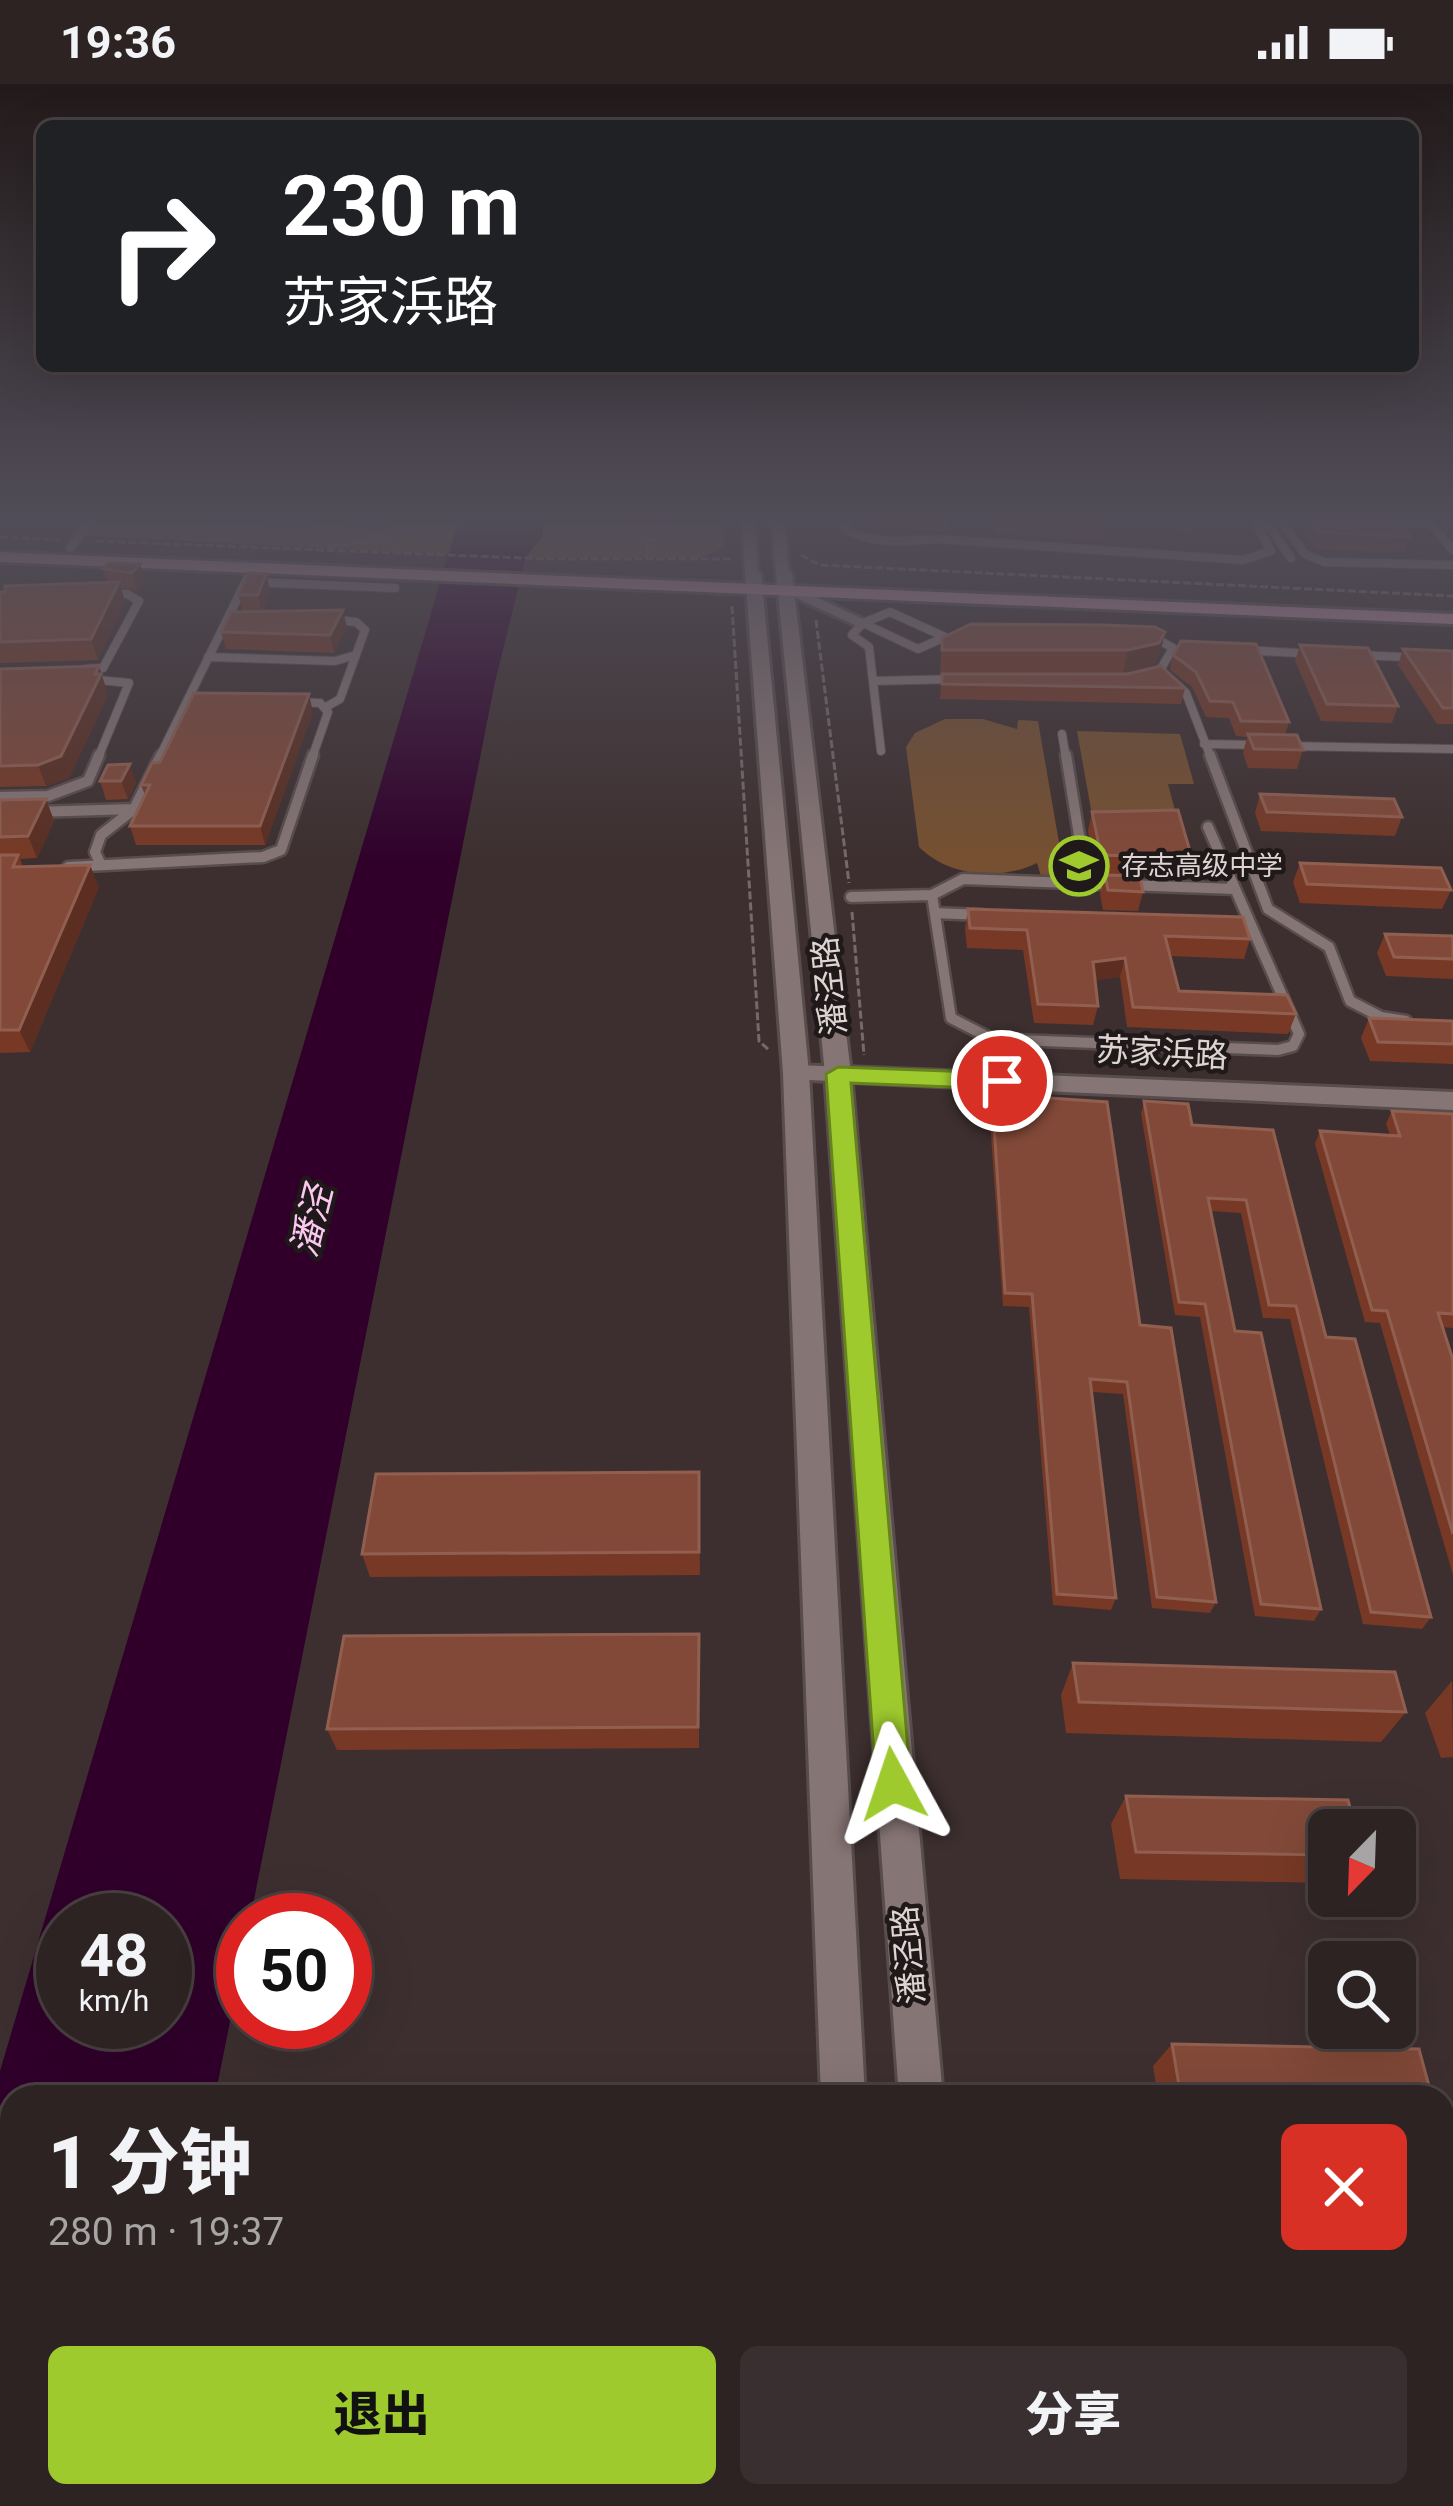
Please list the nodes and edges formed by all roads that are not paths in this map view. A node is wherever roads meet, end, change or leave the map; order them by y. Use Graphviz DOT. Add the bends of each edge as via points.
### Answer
graph roads {
  1 [pos="121,635"];
  2 [pos="220,635"];
  3 [pos="362,635"];
  4 [pos="759,635"];
  5 [pos="792,635"];
  6 [pos="852,635"];
  7 [pos="888,635"];
  8 [pos="941,635"];
  9 [pos="1148,635"];
  10 [pos="945,637"];
  11 [pos="968,638"];
  12 [pos="1173,648"];
  13 [pos="918,649"];
  14 [pos="1196,649"];
  15 [pos="1220,650"];
  16 [pos="356,655"];
  17 [pos="208,657"];
  18 [pos="1453,659"];
  19 [pos="1159,672"];
  20 [pos="920,678"];
  21 [pos="962,679"];
  22 [pos="1137,679"];
  23 [pos="873,681"];
  24 [pos="288,702"];
  25 [pos="183,703"];
  26 [pos="204,703"];
  27 [pos="326,707"];
  28 [pos="1061,734"];
  29 [pos="1204,744"];
  30 [pos="1453,749"];
  31 [pos="881,751"];
  32 [pos="0,797"];
  33 [pos="134,809"];
  34 [pos="0,813"];
  35 [pos="1208,827"];
  36 [pos="100,863"];
  37 [pos="56,868"];
  38 [pos="1087,884"];
  39 [pos="1235,889"];
  40 [pos="932,896"];
  41 [pos="850,897"];
  42 [pos="935,913"];
  43 [pos="1003,915"];
  44 [pos="1229,925"];
  45 [pos="1251,926"];
  46 [pos="1419,1021"];
  47 [pos="796,1073"];
  48 [pos="852,1075"];
  49 [pos="1453,1101"];
  50 [pos="842,2085"];
  51 [pos="920,2085"];
  1 -- 32 [label="lane" via="103,668 84,674 129,682 88,781 48,796"];
  2 -- 17 [label="lane"];
  3 -- 16 [label="lane"];
  4 -- 47 [label="main road, 潘泾路"];
  5 -- 48 [label="main road, 潘泾路"];
  6 -- 23 [label="lane" via="869,647"];
  7 -- 13 [label="lane"];
  8 -- 10 [label="lane"];
  9 -- 12 [label="lane"];
  10 -- 11 [label="lane"];
  10 -- 13 [label="lane"];
  12 -- 14 [label="lane"];
  12 -- 19 [label="lane"];
  13 -- 20 [label="lane"];
  15 -- 18 [label="lane"];
  16 -- 17 [label="lane"];
  16 -- 27 [label="lane" via="340,699"];
  17 -- 25 [label="lane"];
  19 -- 22 [label="lane"];
  19 -- 29 [label="lane" via="1186,693"];
  20 -- 21 [label="lane"];
  20 -- 23 [label="lane"];
  23 -- 31 [label="lane"];
  24 -- 27 [label="lane"];
  25 -- 26 [label="lane"];
  25 -- 33 [label="lane"];
  27 -- 36 [label="lane" via="281,850"];
  28 -- 38 [label="lane"];
  29 -- 30 [label="lane"];
  29 -- 46 [label="lane" via="1268,909 1329,947 1350,1000 1381,1017"];
  33 -- 34 [label="lane"];
  33 -- 36 [label="lane" via="101,835"];
  35 -- 39 [label="lane"];
  36 -- 37 [label="lane"];
  38 -- 39 [label="lane"];
  38 -- 40 [label="lane" via="963,879"];
  39 -- 45 [label="lane"];
  40 -- 41 [label="lane"];
  40 -- 42 [label="lane"];
  42 -- 43 [label="lane"];
  42 -- 45 [label="lane" via="951,1018 980,1036 1293,1046 1299,1034"];
  44 -- 45 [label="lane"];
  47 -- 48 [label="main road, 苏家浜路"];
  47 -- 50 [label="main road, 潘泾路"];
  48 -- 49 [label="main road, 苏家浜路"];
  48 -- 51 [label="main road, 潘泾路"];
}
